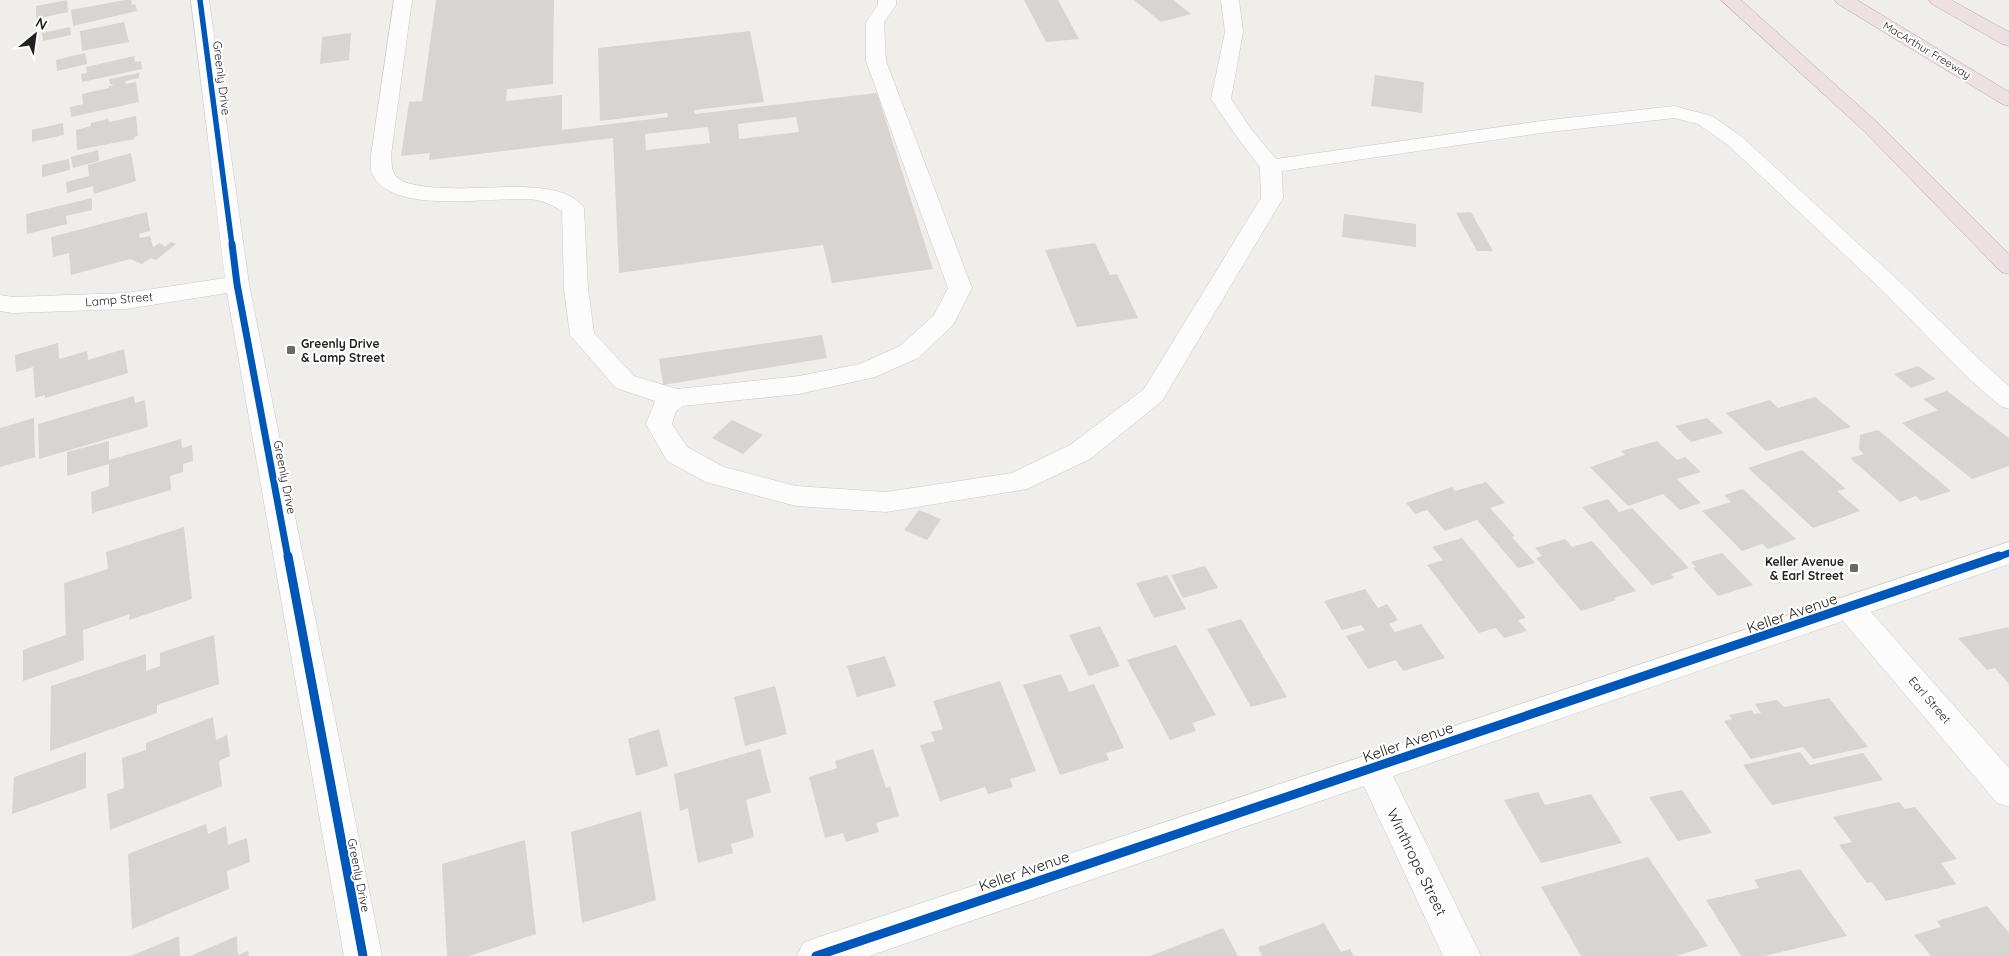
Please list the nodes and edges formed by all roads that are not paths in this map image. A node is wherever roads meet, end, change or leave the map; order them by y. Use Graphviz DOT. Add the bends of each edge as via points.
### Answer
graph roads {
  1 [pos="200,0"];
  2 [pos="404,0"];
  3 [pos="887,0"];
  4 [pos="1230,0"];
  5 [pos="1730,0"];
  6 [pos="1844,0"];
  7 [pos="1938,0"];
  8 [pos="2009,40"];
  9 [pos="2009,100"];
  10 [pos="1271,166"];
  11 [pos="2009,267"];
  12 [pos="237,284"];
  13 [pos="0,303"];
  14 [pos="676,398"];
  15 [pos="2009,400"];
  16 [pos="2009,553"];
  17 [pos="1850,608"];
  18 [pos="1372,768"];
  19 [pos="2009,792"];
  20 [pos="363,956"];
  21 [pos="816,956"];
  22 [pos="1462,956"];
  1 -- 12 [label="street, Greenly Drive"];
  2 -- 14 [label="street" via="381,155 383,175 394,186 430,196 532,193 560,200 573,208 576,289 582,335 625,382"];
  3 -- 14 [label="street" via="875,22 876,61 960,288 944,319 909,352 866,371 799,385"];
  4 -- 10 [label="street" via="1234,32 1221,99"];
  5 -- 11 [label="highway" via="1872,128"];
  6 -- 9 [label="highway, MacArthur Freeway"];
  7 -- 8 [label="highway"];
  10 -- 14 [label="street" via="1272,198 1153,395 1080,452 1017,482 886,502 796,496 716,475 677,454 659,424 664,407"];
  10 -- 15 [label="street" via="1541,127 1674,112 1705,120 1749,155"];
  12 -- 13 [label="street, Lamp Street" via="126,301"];
  12 -- 20 [label="street, Greenly Drive"];
  16 -- 17 [label="street, Keller Avenue"];
  17 -- 18 [label="street, Keller Avenue"];
  17 -- 19 [label="street, Earl Street"];
  18 -- 21 [label="street, Keller Avenue"];
  18 -- 22 [label="street, Winthrope Street"];
}
